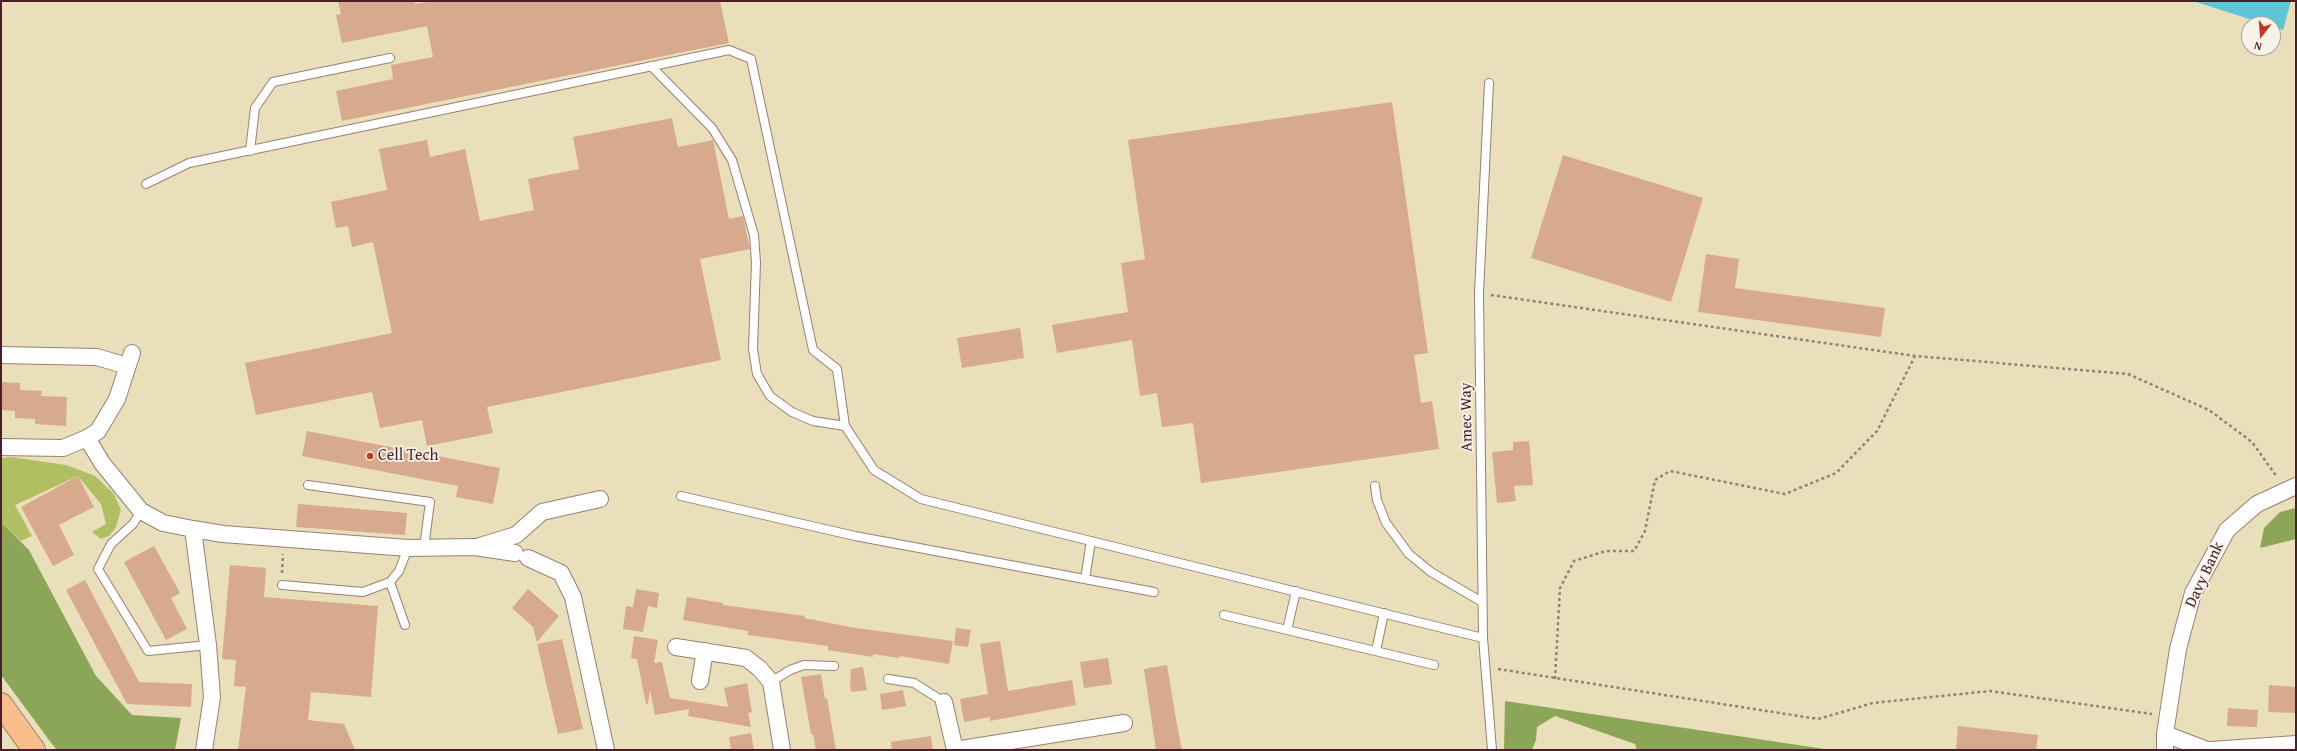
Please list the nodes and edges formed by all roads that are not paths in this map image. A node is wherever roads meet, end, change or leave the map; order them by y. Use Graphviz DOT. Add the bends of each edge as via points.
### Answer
graph roads {
  1 [pos="390,58"];
  2 [pos="651,66"];
  3 [pos="1489,83"];
  4 [pos="250,151"];
  5 [pos="146,184"];
  6 [pos="1,355"];
  7 [pos="845,426"];
  8 [pos="87,438"];
  9 [pos="1,447"];
  10 [pos="308,485"];
  11 [pos="1374,486"];
  12 [pos="2291,488"];
  13 [pos="681,496"];
  14 [pos="600,499"];
  15 [pos="141,511"];
  16 [pos="193,530"];
  17 [pos="1092,541"];
  18 [pos="475,547"];
  19 [pos="416,548"];
  20 [pos="1085,579"];
  21 [pos="390,582"];
  22 [pos="282,585"];
  23 [pos="1296,591"];
  24 [pos="1154,592"];
  25 [pos="1482,602"];
  26 [pos="1384,613"];
  27 [pos="1224,615"];
  28 [pos="405,625"];
  29 [pos="1287,630"];
  30 [pos="1483,638"];
  31 [pos="208,645"];
  32 [pos="676,647"];
  33 [pos="705,651"];
  34 [pos="1376,651"];
  35 [pos="1434,665"];
  36 [pos="834,666"];
  37 [pos="888,679"];
  38 [pos="700,681"];
  39 [pos="770,682"];
  40 [pos="944,702"];
  41 [pos="1,704"];
  42 [pos="1124,723"];
  43 [pos="2165,734"];
  44 [pos="2296,744"];
  45 [pos="34,750"];
  46 [pos="204,750"];
  47 [pos="604,750"];
  48 [pos="782,750"];
  49 [pos="955,750"];
  50 [pos="1492,750"];
  51 [pos="2165,750"];
  52 [pos="2207,750"];
  53 [pos="2211,750"];
  1 -- 4 [label="lane" via="273,82 255,108"];
  2 -- 4 [label="lane"];
  2 -- 7 [label="lane" via="712,128 732,160 754,235 756,262 753,349 757,374 770,396 792,412 813,421"];
  2 -- 7 [label="lane" via="729,50 751,59 813,350 837,369"];
  3 -- 25 [label="lane, Amec Way" via="1479,293"];
  4 -- 5 [label="lane" via="189,163"];
  6 -- 8 [label="street" via="130,359 117,399 98,431"];
  7 -- 17 [label="lane" via="874,470 921,499"];
  8 -- 9 [label="street" via="63,448"];
  8 -- 15 [label="street" via="102,463"];
  10 -- 19 [label="lane" via="430,502"];
  11 -- 25 [label="lane" via="1386,523 1409,554 1431,572"];
  12 -- 43 [label="street, Davy Bank" via="2257,504 2227,530 2193,593 2178,649"];
  13 -- 20 [label="lane" via="855,536"];
  14 -- 18 [label="street" via="542,512 516,535"];
  15 -- 16 [label="street" via="163,523"];
  15 -- 31 [label="lane" via="133,524 111,544 98,569 148,651"];
  16 -- 19 [label="street"];
  16 -- 31 [label="street"];
  17 -- 20 [label="lane"];
  17 -- 23 [label="lane"];
  18 -- 19 [label="street"];
  18 -- 47 [label="street" via="522,555 561,573 573,597"];
  19 -- 21 [label="lane"];
  20 -- 24 [label="lane"];
  21 -- 22 [label="lane" via="362,592"];
  21 -- 28 [label="lane"];
  23 -- 26 [label="lane"];
  23 -- 29 [label="lane"];
  25 -- 30 [label="lane, Amec Way"];
  26 -- 30 [label="lane"];
  26 -- 34 [label="lane"];
  27 -- 29 [label="lane"];
  29 -- 34 [label="lane"];
  30 -- 50 [label="lane, Amec Way"];
  31 -- 46 [label="street" via="212,697"];
  32 -- 33 [label="street"];
  33 -- 38 [label="street"];
  33 -- 39 [label="street" via="746,658 760,669"];
  34 -- 35 [label="lane"];
  36 -- 39 [label="lane" via="804,665"];
  37 -- 40 [label="lane" via="914,683"];
  39 -- 48 [label="street"];
  40 -- 49 [label="street"];
  41 -- 45 [label="main road"];
  42 -- 49 [label="street"];
  43 -- 51 [label="street, Davy Bank"];
  43 -- 52 [label="street"];
  44 -- 53 [label="street"];
}
